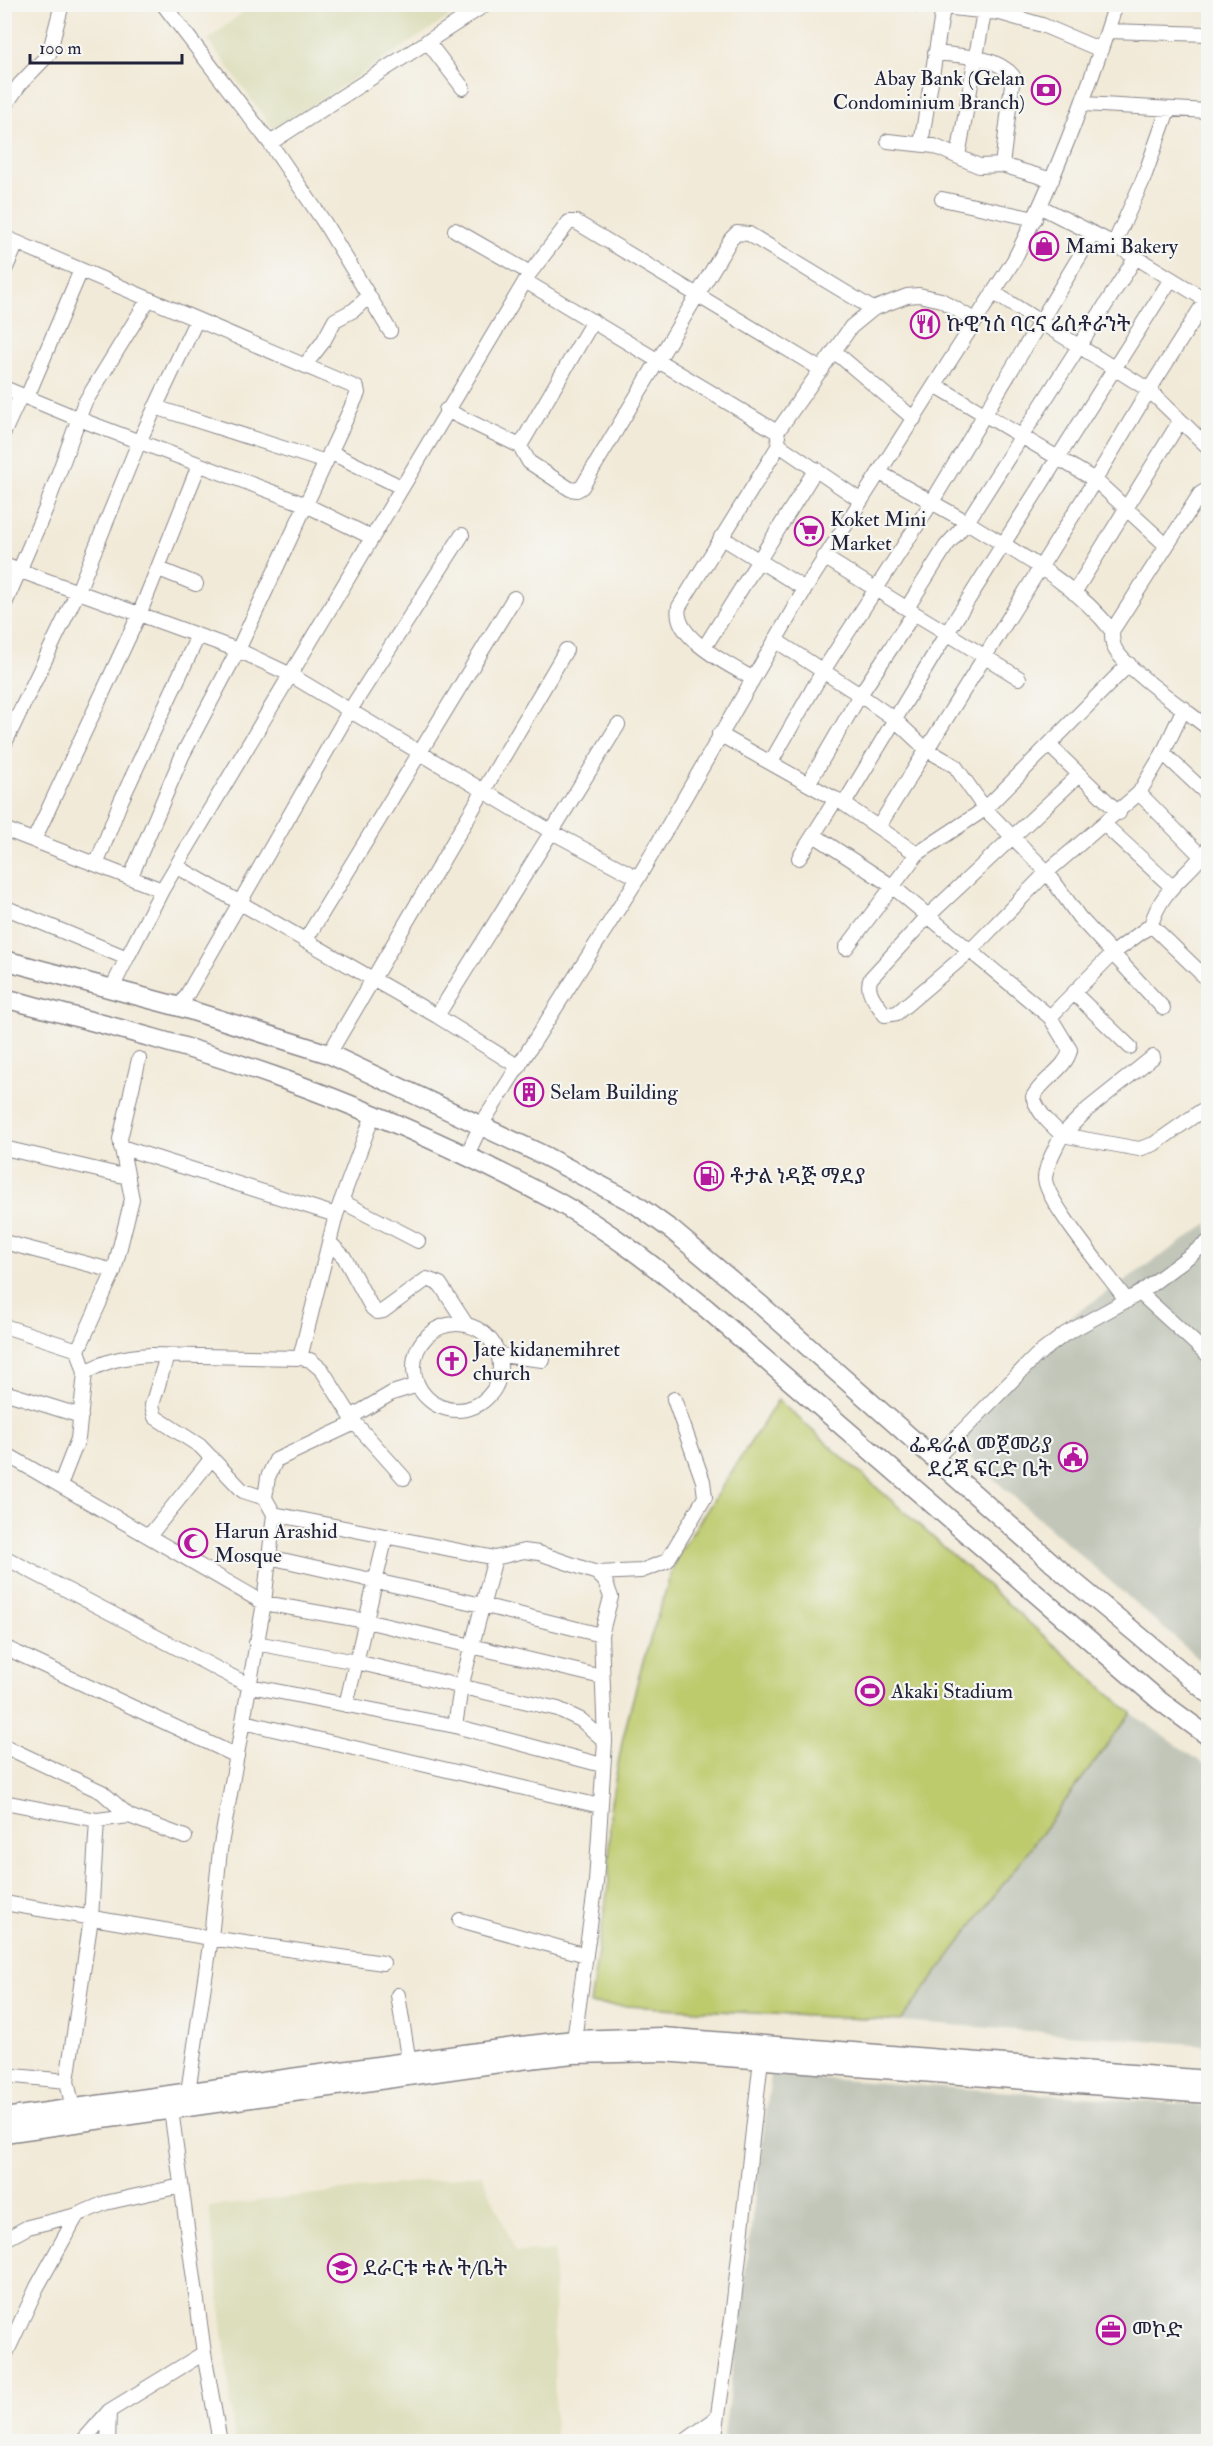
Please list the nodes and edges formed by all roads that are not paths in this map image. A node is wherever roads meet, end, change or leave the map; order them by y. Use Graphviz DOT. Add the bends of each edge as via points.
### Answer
graph roads {
  1 [pos="62,4"];
  2 [pos="163,4"];
  3 [pos="486,4"];
  4 [pos="914,4"];
  5 [pos="1116,4"];
  6 [pos="943,8"];
  7 [pos="1000,9"];
  8 [pos="984,12"];
  9 [pos="1108,31"];
  10 [pos="1209,34"];
  11 [pos="427,41"];
  12 [pos="1101,50"];
  13 [pos="935,54"];
  14 [pos="976,57"];
  15 [pos="463,88"];
  16 [pos="1084,104"];
  17 [pos="4,107"];
  18 [pos="1168,110"];
  19 [pos="1209,111"];
  20 [pos="888,141"];
  21 [pos="270,143"];
  22 [pos="921,144"];
  23 [pos="958,156"];
  24 [pos="1002,165"];
  25 [pos="1052,180"];
  26 [pos="942,199"];
  27 [pos="1038,213"];
  28 [pos="455,230"];
  29 [pos="1093,234"];
  30 [pos="11,240"];
  31 [pos="1114,244"];
  32 [pos="1136,258"];
  33 [pos="81,270"];
  34 [pos="4,272"];
  35 [pos="527,277"];
  36 [pos="1171,279"];
  37 [pos="994,293"];
  38 [pos="697,295"];
  39 [pos="369,296"];
  40 [pos="148,300"];
  41 [pos="1208,300"];
  42 [pos="873,309"];
  43 [pos="196,321"];
  44 [pos="593,321"];
  45 [pos="976,321"];
  46 [pos="1041,322"];
  47 [pos="390,331"];
  48 [pos="1079,346"];
  49 [pos="834,351"];
  50 [pos="660,360"];
  51 [pos="305,365"];
  52 [pos="1115,369"];
  53 [pos="822,370"];
  54 [pos="935,385"];
  55 [pos="4,388"];
  56 [pos="1149,390"];
  57 [pos="24,396"];
  58 [pos="155,407"];
  59 [pos="446,410"];
  60 [pos="985,415"];
  61 [pos="79,419"];
  62 [pos="914,419"];
  63 [pos="1179,421"];
  64 [pos="4,432"];
  65 [pos="1021,437"];
  66 [pos="778,439"];
  67 [pos="139,442"];
  68 [pos="520,446"];
  69 [pos="1209,447"];
  70 [pos="328,457"];
  71 [pos="1059,459"];
  72 [pos="199,465"];
  73 [pos="816,469"];
  74 [pos="880,473"];
  75 [pos="1095,480"];
  76 [pos="401,487"];
  77 [pos="1209,489"];
  78 [pos="860,500"];
  79 [pos="932,502"];
  80 [pos="304,504"];
  81 [pos="1127,510"];
  82 [pos="967,522"];
  83 [pos="462,535"];
  84 [pos="371,537"];
  85 [pos="721,537"];
  86 [pos="1003,545"];
  87 [pos="1166,545"];
  88 [pos="825,557"];
  89 [pos="757,560"];
  90 [pos="4,565"];
  91 [pos="159,569"];
  92 [pos="20,570"];
  93 [pos="1041,570"];
  94 [pos="196,584"];
  95 [pos="878,588"];
  96 [pos="805,589"];
  97 [pos="78,591"];
  98 [pos="1074,593"];
  99 [pos="514,598"];
  100 [pos="4,606"];
  101 [pos="910,610"];
  102 [pos="139,615"];
  103 [pos="1112,631"];
  104 [pos="947,633"];
  105 [pos="197,638"];
  106 [pos="775,640"];
  107 [pos="704,648"];
  108 [pos="238,650"];
  109 [pos="566,650"];
  110 [pos="984,657"];
  111 [pos="1129,664"];
  112 [pos="823,671"];
  113 [pos="289,674"];
  114 [pos="752,678"];
  115 [pos="1019,678"];
  116 [pos="860,696"];
  117 [pos="1184,708"];
  118 [pos="350,710"];
  119 [pos="894,719"];
  120 [pos="618,725"];
  121 [pos="1209,728"];
  122 [pos="719,734"];
  123 [pos="4,745"];
  124 [pos="1049,745"];
  125 [pos="926,749"];
  126 [pos="420,751"];
  127 [pos="1163,753"];
  128 [pos="771,762"];
  129 [pos="1079,775"];
  130 [pos="808,784"];
  131 [pos="485,791"];
  132 [pos="1139,793"];
  133 [pos="1209,795"];
  134 [pos="840,802"];
  135 [pos="985,809"];
  136 [pos="1119,813"];
  137 [pos="1105,825"];
  138 [pos="879,826"];
  139 [pos="4,829"];
  140 [pos="552,832"];
  141 [pos="814,835"];
  142 [pos="1012,836"];
  143 [pos="34,840"];
  144 [pos="1205,853"];
  145 [pos="917,854"];
  146 [pos="800,858"];
  147 [pos="97,863"];
  148 [pos="176,866"];
  149 [pos="1047,872"];
  150 [pos="131,876"];
  151 [pos="638,878"];
  152 [pos="892,886"];
  153 [pos="1171,886"];
  154 [pos="162,890"];
  155 [pos="242,903"];
  156 [pos="4,907"];
  157 [pos="928,915"];
  158 [pos="1151,925"];
  159 [pos="305,940"];
  160 [pos="846,948"];
  161 [pos="970,951"];
  162 [pos="1112,954"];
  163 [pos="127,958"];
  164 [pos="4,960"];
  165 [pos="372,980"];
  166 [pos="1209,980"];
  167 [pos="112,988"];
  168 [pos="1075,994"];
  169 [pos="4,998"];
  170 [pos="180,1008"];
  171 [pos="1163,1008"];
  172 [pos="437,1016"];
  173 [pos="1050,1017"];
  174 [pos="1130,1047"];
  175 [pos="329,1054"];
  176 [pos="1153,1058"];
  177 [pos="139,1059"];
  178 [pos="519,1067"];
  179 [pos="1201,1112"];
  180 [pos="373,1114"];
  181 [pos="481,1125"];
  182 [pos="1062,1135"];
  183 [pos="122,1147"];
  184 [pos="4,1148"];
  185 [pos="466,1157"];
  186 [pos="129,1177"];
  187 [pos="341,1201"];
  188 [pos="336,1215"];
  189 [pos="418,1241"];
  190 [pos="4,1242"];
  191 [pos="329,1242"];
  192 [pos="1209,1242"];
  193 [pos="114,1271"];
  194 [pos="1140,1293"];
  195 [pos="1127,1301"];
  196 [pos="466,1324"];
  197 [pos="4,1326"];
  198 [pos="78,1350"];
  199 [pos="1209,1354"];
  200 [pos="499,1355"];
  201 [pos="167,1356"];
  202 [pos="300,1358"];
  203 [pos="543,1360"];
  204 [pos="86,1373"];
  205 [pos="418,1385"];
  206 [pos="4,1392"];
  207 [pos="674,1399"];
  208 [pos="81,1416"];
  209 [pos="353,1420"];
  210 [pos="4,1453"];
  211 [pos="212,1458"];
  212 [pos="934,1460"];
  213 [pos="404,1478"];
  214 [pos="60,1485"];
  215 [pos="266,1498"];
  216 [pos="274,1514"];
  217 [pos="149,1536"];
  218 [pos="386,1536"];
  219 [pos="4,1557"];
  220 [pos="269,1557"];
  221 [pos="495,1558"];
  222 [pos="597,1573"];
  223 [pos="375,1582"];
  224 [pos="264,1603"];
  225 [pos="482,1605"];
  226 [pos="366,1621"];
  227 [pos="601,1635"];
  228 [pos="256,1643"];
  229 [pos="472,1645"];
  230 [pos="4,1647"];
  231 [pos="356,1662"];
  232 [pos="602,1677"];
  233 [pos="250,1686"];
  234 [pos="1206,1686"];
  235 [pos="461,1687"];
  236 [pos="346,1705"];
  237 [pos="244,1722"];
  238 [pos="455,1726"];
  239 [pos="1209,1736"];
  240 [pos="605,1741"];
  241 [pos="4,1746"];
  242 [pos="237,1756"];
  243 [pos="602,1765"];
  244 [pos="4,1802"];
  245 [pos="600,1806"];
  246 [pos="129,1815"];
  247 [pos="97,1820"];
  248 [pos="185,1838"];
  249 [pos="4,1903"];
  250 [pos="91,1918"];
  251 [pos="460,1920"];
  252 [pos="211,1938"];
  253 [pos="586,1955"];
  254 [pos="383,1963"];
  255 [pos="398,1995"];
  256 [pos="574,2040"];
  257 [pos="762,2053"];
  258 [pos="409,2063"];
  259 [pos="4,2075"];
  260 [pos="1209,2080"];
  261 [pos="67,2081"];
  262 [pos="188,2092"];
  263 [pos="1209,2094"];
  264 [pos="170,2102"];
  265 [pos="73,2109"];
  266 [pos="4,2118"];
  267 [pos="4,2133"];
  268 [pos="181,2186"];
  269 [pos="77,2215"];
  270 [pos="4,2240"];
  271 [pos="204,2353"];
  272 [pos="4,2358"];
  273 [pos="109,2411"];
  274 [pos="717,2418"];
  275 [pos="82,2442"];
  276 [pos="108,2442"];
  277 [pos="220,2442"];
  278 [pos="684,2442"];
  279 [pos="714,2442"];
  1 -- 17 [label="street" via="49,54"];
  2 -- 21 [label="street"];
  3 -- 11 [label="street"];
  4 -- 6 [label="street"];
  5 -- 9 [label="street"];
  6 -- 8 [label="street"];
  6 -- 13 [label="street"];
  7 -- 8 [label="street"];
  7 -- 12 [label="street"];
  8 -- 14 [label="street"];
  9 -- 10 [label="street"];
  9 -- 12 [label="street"];
  11 -- 15 [label="street"];
  11 -- 21 [label="street"];
  12 -- 16 [label="street"];
  13 -- 14 [label="street"];
  13 -- 22 [label="street"];
  14 -- 23 [label="street"];
  14 -- 24 [label="street" via="1013,76"];
  16 -- 18 [label="street"];
  16 -- 25 [label="street"];
  18 -- 19 [label="street"];
  18 -- 31 [label="street"];
  20 -- 22 [label="street"];
  21 -- 39 [label="street"];
  22 -- 23 [label="street" via="940,147"];
  23 -- 24 [label="street" via="979,166"];
  24 -- 25 [label="street"];
  25 -- 27 [label="street"];
  26 -- 27 [label="street"];
  27 -- 29 [label="street"];
  27 -- 37 [label="street"];
  28 -- 35 [label="street"];
  29 -- 31 [label="street"];
  29 -- 46 [label="street"];
  30 -- 33 [label="street"];
  30 -- 34 [label="street"];
  31 -- 32 [label="street"];
  32 -- 36 [label="street"];
  32 -- 48 [label="street"];
  33 -- 40 [label="street"];
  33 -- 57 [label="street"];
  35 -- 38 [label="street" via="563,227 576,222"];
  35 -- 44 [label="street"];
  35 -- 59 [label="street"];
  36 -- 41 [label="street"];
  36 -- 52 [label="street"];
  37 -- 45 [label="street"];
  37 -- 46 [label="street"];
  38 -- 42 [label="street" via="731,239 742,232"];
  38 -- 50 [label="street"];
  38 -- 53 [label="street"];
  39 -- 47 [label="street"];
  39 -- 51 [label="street" via="335,320"];
  40 -- 43 [label="street"];
  40 -- 61 [label="street" via="84,404"];
  41 -- 56 [label="street"];
  42 -- 45 [label="street" via="919,295 941,300"];
  42 -- 49 [label="street" via="851,327"];
  43 -- 51 [label="street"];
  43 -- 58 [label="street"];
  44 -- 50 [label="street"];
  44 -- 68 [label="street"];
  45 -- 54 [label="street"];
  46 -- 48 [label="street"];
  46 -- 60 [label="street"];
  48 -- 52 [label="street"];
  48 -- 65 [label="street"];
  49 -- 53 [label="street"];
  49 -- 62 [label="street"];
  50 -- 66 [label="street"];
  50 -- 68 [label="street" via="582,487 570,489 529,462"];
  51 -- 70 [label="street" via="357,388"];
  52 -- 56 [label="street"];
  52 -- 71 [label="street"];
  53 -- 66 [label="street"];
  54 -- 60 [label="street"];
  54 -- 62 [label="street"];
  55 -- 57 [label="street"];
  56 -- 63 [label="street" via="1162,399"];
  56 -- 75 [label="street"];
  57 -- 61 [label="street"];
  57 -- 64 [label="street"];
  58 -- 67 [label="street"];
  58 -- 70 [label="street"];
  59 -- 68 [label="street"];
  59 -- 76 [label="street"];
  60 -- 65 [label="street"];
  60 -- 79 [label="street"];
  61 -- 67 [label="street"];
  61 -- 92 [label="street"];
  62 -- 74 [label="street"];
  63 -- 69 [label="street"];
  63 -- 81 [label="street"];
  65 -- 71 [label="street"];
  65 -- 82 [label="street"];
  66 -- 73 [label="street"];
  66 -- 85 [label="street"];
  67 -- 72 [label="street"];
  67 -- 97 [label="street"];
  70 -- 76 [label="street"];
  70 -- 80 [label="street"];
  71 -- 75 [label="street"];
  71 -- 86 [label="street"];
  72 -- 80 [label="street"];
  72 -- 91 [label="street"];
  73 -- 78 [label="street"];
  73 -- 89 [label="street"];
  74 -- 78 [label="street"];
  74 -- 79 [label="street"];
  75 -- 81 [label="street"];
  75 -- 93 [label="street"];
  76 -- 84 [label="street"];
  77 -- 87 [label="street" via="1200,494"];
  78 -- 88 [label="street"];
  79 -- 82 [label="street"];
  79 -- 95 [label="street"];
  80 -- 84 [label="street"];
  80 -- 108 [label="street"];
  81 -- 87 [label="street"];
  81 -- 98 [label="street"];
  82 -- 86 [label="street"];
  82 -- 101 [label="street" via="946,546"];
  83 -- 118 [label="street"];
  84 -- 113 [label="street"];
  85 -- 89 [label="street"];
  85 -- 107 [label="street" via="677,616 684,630"];
  86 -- 93 [label="street"];
  86 -- 104 [label="street"];
  87 -- 103 [label="street"];
  88 -- 95 [label="street"];
  88 -- 96 [label="street"];
  89 -- 96 [label="street"];
  89 -- 107 [label="street"];
  90 -- 92 [label="street"];
  91 -- 94 [label="street"];
  91 -- 102 [label="street"];
  92 -- 97 [label="street"];
  92 -- 100 [label="street"];
  93 -- 98 [label="street"];
  93 -- 110 [label="street"];
  95 -- 101 [label="street"];
  95 -- 112 [label="street"];
  96 -- 106 [label="street"];
  97 -- 102 [label="street"];
  97 -- 123 [label="street"];
  98 -- 103 [label="street"];
  99 -- 126 [label="street"];
  101 -- 104 [label="street"];
  101 -- 116 [label="street"];
  102 -- 105 [label="street"];
  102 -- 143 [label="street"];
  103 -- 111 [label="street" via="1112,643"];
  104 -- 110 [label="street"];
  104 -- 119 [label="street"];
  105 -- 108 [label="street"];
  105 -- 147 [label="street" via="120,803"];
  106 -- 112 [label="street"];
  106 -- 114 [label="street"];
  107 -- 114 [label="street"];
  108 -- 113 [label="street"];
  108 -- 150 [label="street" via="182,756"];
  109 -- 131 [label="street"];
  110 -- 115 [label="street"];
  110 -- 125 [label="street"];
  111 -- 117 [label="street"];
  111 -- 124 [label="street"];
  112 -- 116 [label="street"];
  112 -- 128 [label="street"];
  113 -- 118 [label="street"];
  113 -- 148 [label="street"];
  114 -- 122 [label="street"];
  116 -- 119 [label="street"];
  116 -- 130 [label="street"];
  117 -- 121 [label="street"];
  117 -- 127 [label="street"];
  118 -- 126 [label="street"];
  118 -- 155 [label="street"];
  119 -- 125 [label="street"];
  119 -- 134 [label="street"];
  120 -- 140 [label="street"];
  122 -- 128 [label="street"];
  122 -- 151 [label="street"];
  124 -- 129 [label="street"];
  124 -- 135 [label="street"];
  125 -- 135 [label="street" via="955,766"];
  125 -- 138 [label="street"];
  126 -- 131 [label="street"];
  126 -- 159 [label="street"];
  127 -- 132 [label="street"];
  127 -- 133 [label="street"];
  128 -- 130 [label="street"];
  129 -- 136 [label="street"];
  129 -- 142 [label="street"];
  130 -- 134 [label="street"];
  131 -- 140 [label="street"];
  131 -- 165 [label="street"];
  132 -- 136 [label="street"];
  132 -- 144 [label="street"];
  134 -- 138 [label="street"];
  134 -- 141 [label="street"];
  135 -- 142 [label="street"];
  135 -- 145 [label="street"];
  136 -- 137 [label="street"];
  137 -- 149 [label="street"];
  137 -- 153 [label="street"];
  138 -- 145 [label="street"];
  139 -- 143 [label="street"];
  140 -- 151 [label="street"];
  140 -- 172 [label="street"];
  141 -- 146 [label="street"];
  141 -- 152 [label="street"];
  142 -- 149 [label="street"];
  142 -- 157 [label="street"];
  143 -- 147 [label="street"];
  144 -- 153 [label="street"];
  145 -- 152 [label="street"];
  147 -- 150 [label="street"];
  148 -- 154 [label="street"];
  148 -- 155 [label="street"];
  149 -- 161 [label="street"];
  149 -- 162 [label="street" via="1078,917"];
  150 -- 154 [label="street"];
  151 -- 178 [label="street"];
  152 -- 157 [label="street"];
  152 -- 160 [label="street"];
  153 -- 158 [label="street"];
  154 -- 163 [label="street"];
  155 -- 159 [label="street"];
  155 -- 170 [label="street"];
  156 -- 163 [label="street"];
  157 -- 161 [label="street"];
  157 -- 161 [label="street" via="868,984 885,1015 897,1013"];
  158 -- 162 [label="street"];
  158 -- 166 [label="street"];
  159 -- 165 [label="street"];
  161 -- 173 [label="street"];
  162 -- 168 [label="street"];
  162 -- 171 [label="street"];
  163 -- 167 [label="street"];
  164 -- 167 [label="main road"];
  165 -- 172 [label="street"];
  165 -- 175 [label="street"];
  167 -- 170 [label="main road"];
  168 -- 173 [label="street"];
  168 -- 174 [label="street"];
  169 -- 180 [label="main road" via="147,1036 274,1076"];
  170 -- 175 [label="main road"];
  172 -- 178 [label="street"];
  173 -- 182 [label="street" via="1070,1050 1068,1059 1033,1097 1043,1118"];
  175 -- 181 [label="main road"];
  176 -- 182 [label="street" via="1088,1109"];
  177 -- 183 [label="street" via="121,1129"];
  178 -- 181 [label="street"];
  179 -- 182 [label="street" via="1154,1144 1139,1149"];
  180 -- 185 [label="main road"];
  180 -- 187 [label="street"];
  181 -- 185 [label="street"];
  181 -- 212 [label="main road" via="596,1181 673,1231"];
  182 -- 195 [label="street" via="1049,1162 1046,1187"];
  183 -- 186 [label="street"];
  183 -- 188 [label="street"];
  184 -- 186 [label="street"];
  185 -- 239 [label="main road" via="557,1202 634,1250 1160,1701"];
  186 -- 193 [label="street" via="132,1198"];
  187 -- 188 [label="street"];
  187 -- 189 [label="street"];
  188 -- 191 [label="street"];
  190 -- 193 [label="street"];
  191 -- 196 [label="street" via="344,1257 377,1312 427,1279 434,1279"];
  191 -- 202 [label="street"];
  192 -- 194 [label="street"];
  193 -- 198 [label="street"];
  194 -- 195 [label="street"];
  194 -- 199 [label="street"];
  195 -- 212 [label="street" via="1065,1334 1036,1356"];
  196 -- 200 [label="street" via="481,1330"];
  196 -- 205 [label="street" via="435,1329 423,1340 414,1370"];
  197 -- 198 [label="street"];
  198 -- 204 [label="street"];
  200 -- 203 [label="street"];
  200 -- 205 [label="street" via="500,1371 495,1386 486,1399 472,1407 441,1407 427,1398"];
  201 -- 202 [label="street"];
  201 -- 204 [label="street" via="137,1356 105,1363"];
  201 -- 211 [label="street" via="152,1411"];
  202 -- 209 [label="street" via="310,1360 322,1370"];
  204 -- 208 [label="street"];
  205 -- 209 [label="street" via="392,1393"];
  206 -- 208 [label="street"];
  207 -- 222 [label="street" via="705,1497 667,1561 641,1571"];
  208 -- 214 [label="street" via="78,1438"];
  209 -- 213 [label="street"];
  209 -- 215 [label="street" via="276,1460 268,1477"];
  210 -- 214 [label="street"];
  211 -- 215 [label="street" via="243,1491"];
  211 -- 217 [label="street"];
  212 -- 234 [label="main road"];
  214 -- 217 [label="street"];
  215 -- 216 [label="street"];
  216 -- 218 [label="street"];
  216 -- 220 [label="street"];
  217 -- 224 [label="street"];
  218 -- 221 [label="street"];
  218 -- 223 [label="street"];
  219 -- 233 [label="street"];
  220 -- 223 [label="street"];
  220 -- 224 [label="street"];
  221 -- 222 [label="street" via="524,1551 539,1553"];
  221 -- 225 [label="street"];
  222 -- 227 [label="street" via="611,1597"];
  223 -- 225 [label="street"];
  223 -- 226 [label="street"];
  224 -- 226 [label="street"];
  224 -- 228 [label="street"];
  225 -- 227 [label="street"];
  225 -- 229 [label="street"];
  226 -- 229 [label="street"];
  226 -- 231 [label="street"];
  227 -- 232 [label="street"];
  228 -- 231 [label="street"];
  228 -- 233 [label="street"];
  229 -- 232 [label="street"];
  229 -- 235 [label="street"];
  230 -- 242 [label="street"];
  231 -- 235 [label="street"];
  231 -- 236 [label="street"];
  232 -- 240 [label="street"];
  233 -- 236 [label="street"];
  233 -- 237 [label="street"];
  235 -- 238 [label="street"];
  235 -- 240 [label="street" via="558,1709 581,1720"];
  236 -- 238 [label="street"];
  237 -- 242 [label="street"];
  237 -- 245 [label="street"];
  238 -- 243 [label="street"];
  240 -- 243 [label="street"];
  241 -- 246 [label="street" via="102,1792"];
  242 -- 252 [label="street" via="220,1850"];
  243 -- 245 [label="street"];
  244 -- 247 [label="street"];
  245 -- 253 [label="street" via="596,1882"];
  246 -- 247 [label="street"];
  246 -- 248 [label="street"];
  247 -- 250 [label="street"];
  249 -- 250 [label="street"];
  250 -- 252 [label="street"];
  250 -- 261 [label="street"];
  251 -- 253 [label="street"];
  252 -- 254 [label="street"];
  252 -- 262 [label="street"];
  253 -- 256 [label="street"];
  255 -- 258 [label="street"];
  256 -- 257 [label="main road" via="662,2037"];
  256 -- 258 [label="main road"];
  257 -- 260 [label="main road"];
  257 -- 263 [label="main road"];
  257 -- 264 [label="main road" via="573,2054"];
  257 -- 274 [label="street"];
  258 -- 262 [label="main road"];
  259 -- 261 [label="street"];
  261 -- 265 [label="street"];
  262 -- 264 [label="main road"];
  264 -- 265 [label="main road"];
  264 -- 267 [label="main road"];
  264 -- 268 [label="street"];
  265 -- 266 [label="main road"];
  268 -- 269 [label="street" via="105,2203"];
  268 -- 271 [label="street"];
  269 -- 270 [label="street" via="28,2227"];
  269 -- 272 [label="street"];
  271 -- 273 [label="street"];
  271 -- 277 [label="street"];
  273 -- 275 [label="street"];
  273 -- 276 [label="street"];
  274 -- 278 [label="street"];
  274 -- 279 [label="street"];
}
